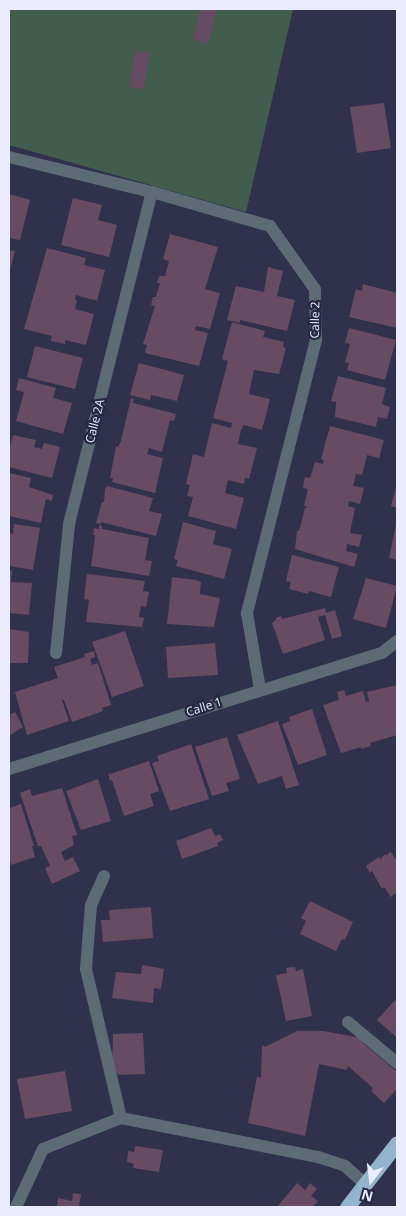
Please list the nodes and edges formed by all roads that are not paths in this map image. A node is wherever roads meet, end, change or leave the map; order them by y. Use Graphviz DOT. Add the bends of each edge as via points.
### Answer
graph roads {
  1 [pos="9,157"];
  2 [pos="152,192"];
  3 [pos="397,642"];
  4 [pos="56,653"];
  5 [pos="260,689"];
  6 [pos="9,769"];
  7 [pos="104,876"];
  8 [pos="348,1022"];
  9 [pos="397,1063"];
  10 [pos="121,1118"];
  11 [pos="397,1143"];
  12 [pos="365,1184"];
  13 [pos="16,1207"];
  14 [pos="347,1207"];
  1 -- 2 [label="street, Calle 2"];
  2 -- 4 [label="street, Calle 2A" via="69,524"];
  2 -- 5 [label="street, Calle 2" via="270,226 315,289 316,340 247,613"];
  3 -- 5 [label="street, Calle 1" via="382,653"];
  5 -- 6 [label="street, Calle 1"];
  7 -- 10 [label="street" via="92,905 86,969"];
  8 -- 9 [label="street"];
  10 -- 12 [label="street" via="318,1157 345,1166"];
  10 -- 13 [label="street" via="43,1149"];
  11 -- 12 [label="highway"];
  12 -- 14 [label="highway"];
}
